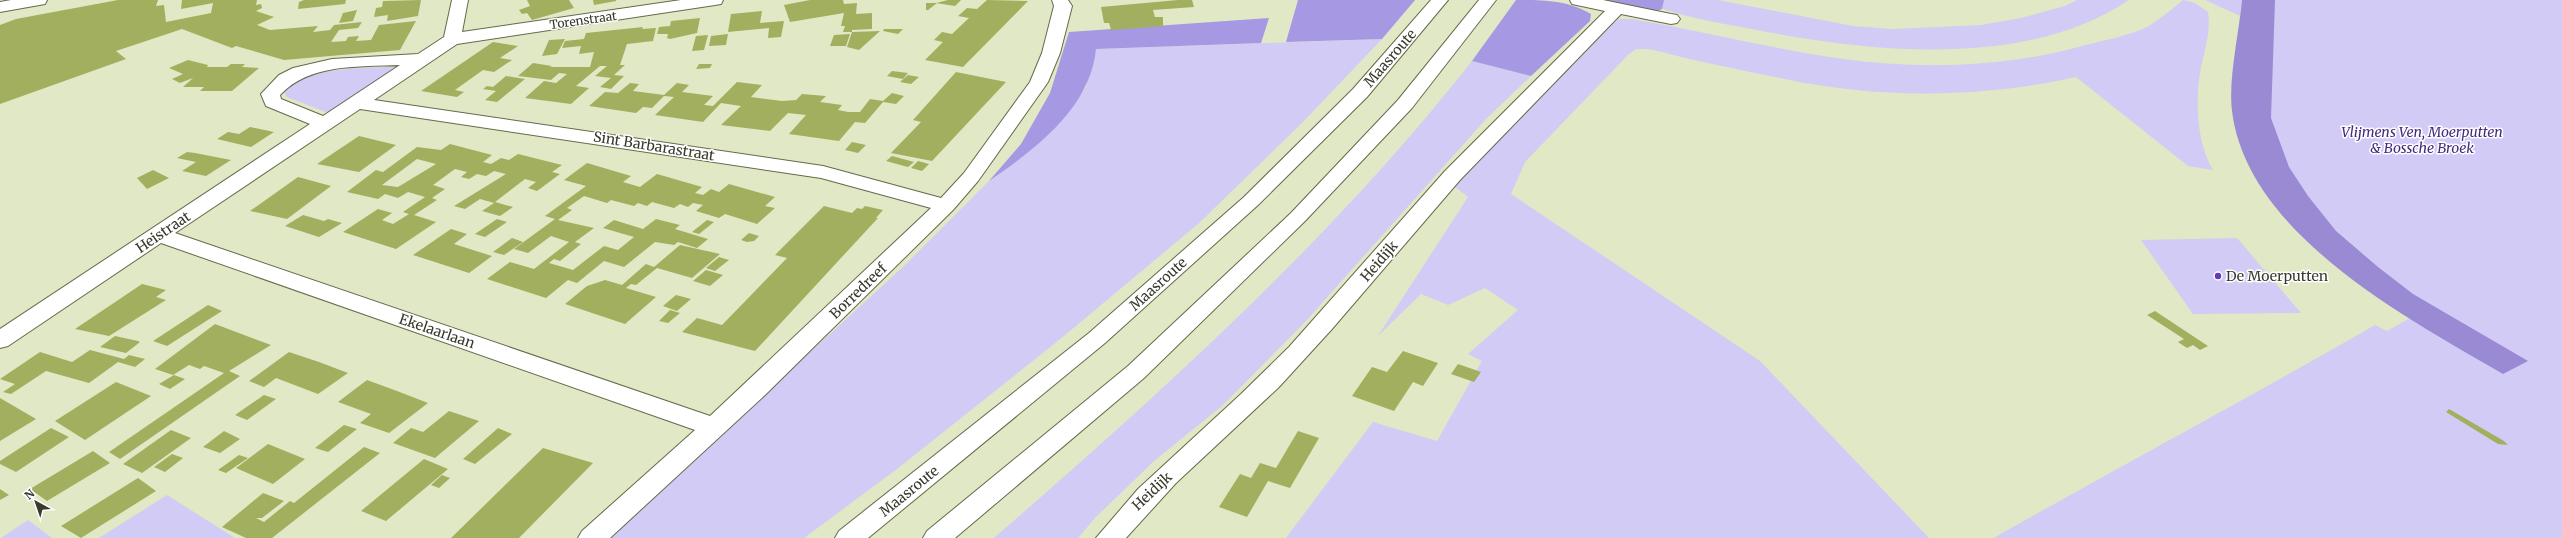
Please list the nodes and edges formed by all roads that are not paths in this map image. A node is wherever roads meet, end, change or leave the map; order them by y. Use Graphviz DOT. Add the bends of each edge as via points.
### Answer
graph roads {
  1 [pos="39,0"];
  2 [pos="460,0"];
  3 [pos="715,0"];
  4 [pos="1060,0"];
  5 [pos="1440,0"];
  6 [pos="1488,0"];
  7 [pos="1578,0"];
  8 [pos="0,7"];
  9 [pos="1617,8"];
  10 [pos="1671,19"];
  11 [pos="452,39"];
  12 [pos="422,59"];
  13 [pos="358,103"];
  14 [pos="326,124"];
  15 [pos="946,206"];
  16 [pos="160,235"];
  17 [pos="0,340"];
  18 [pos="714,427"];
  19 [pos="592,538"];
  20 [pos="849,538"];
  21 [pos="937,538"];
  22 [pos="1110,538"];
  1 -- 8 [label="main road"];
  2 -- 11 [label="main road"];
  3 -- 11 [label="main road, Torenstraat"];
  4 -- 15 [label="main road, Borredreef" via="1062,6 1051,53 1039,82"];
  5 -- 20 [label="main road, Maasroute" via="1360,93 1251,202 1097,338"];
  6 -- 21 [label="main road" via="1405,104 1298,217 1136,372"];
  7 -- 9 [label="main road"];
  9 -- 10 [label="main road"];
  9 -- 22 [label="main road, Heidijk" via="1584,47 1479,147 1308,342 1254,398 1131,511"];
  11 -- 12 [label="main road, Heistraat"];
  12 -- 13 [label="main road, Heistraat"];
  12 -- 14 [label="main road, Heistraat" via="322,66 304,70 288,76 270,94 273,102"];
  13 -- 14 [label="main road, Heistraat"];
  13 -- 15 [label="main road, Sint Barbarastraat" via="823,172"];
  14 -- 16 [label="main road, Heistraat"];
  15 -- 18 [label="main road, Borredreef"];
  16 -- 17 [label="main road, Heistraat"];
  16 -- 18 [label="main road, Ekelaarlaan"];
  18 -- 19 [label="main road, Borredreef"];
}
